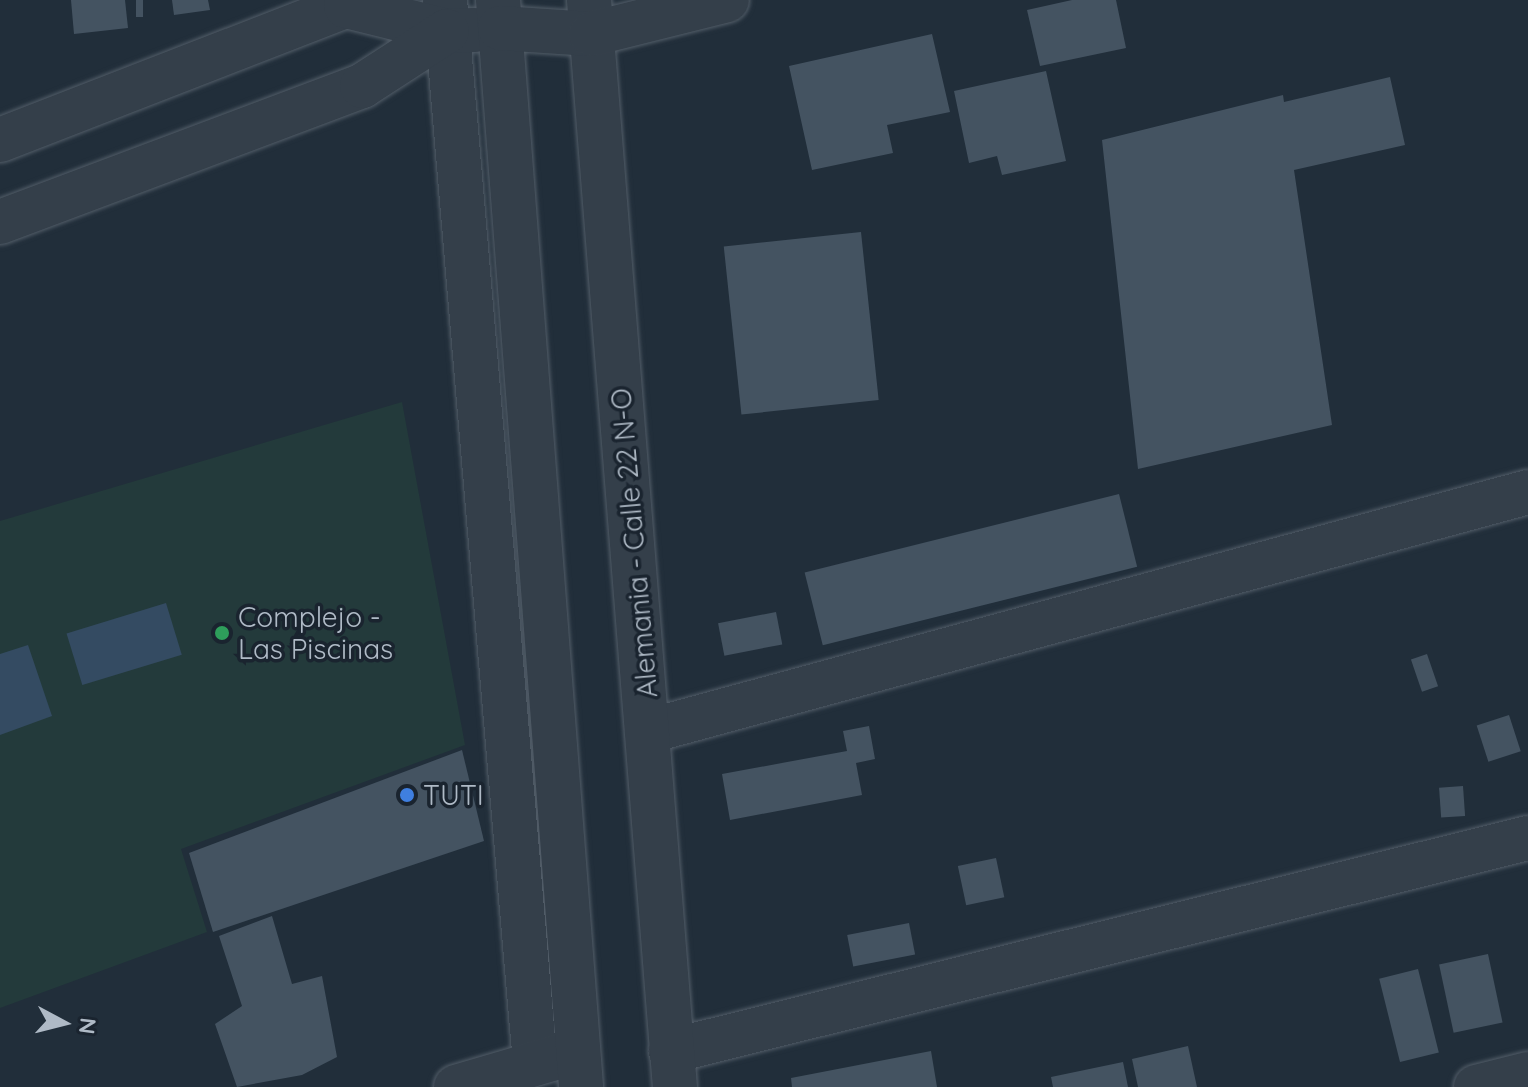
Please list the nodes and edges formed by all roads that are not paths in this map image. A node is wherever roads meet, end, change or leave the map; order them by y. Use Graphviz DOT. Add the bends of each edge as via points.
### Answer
graph roads {
  1 [pos="727,0"];
  2 [pos="499,14"];
  3 [pos="446,16"];
  4 [pos="590,17"];
  5 [pos="0,140"];
  6 [pos="0,222"];
  7 [pos="1528,492"];
  8 [pos="649,731"];
  9 [pos="1528,838"];
  10 [pos="535,1063"];
  11 [pos="580,1069"];
  12 [pos="673,1069"];
  13 [pos="1528,1074"];
  14 [pos="456,1087"];
  15 [pos="1476,1087"];
  1 -- 4 [label="street"];
  2 -- 3 [label="street"];
  2 -- 4 [label="street"];
  2 -- 11 [label="street"];
  3 -- 5 [label="street" via="346,6"];
  3 -- 6 [label="street" via="362,86"];
  3 -- 10 [label="street"];
  4 -- 8 [label="street, Alemania - Calle 22 N-O"];
  7 -- 8 [label="street"];
  8 -- 12 [label="street, Alemania - Calle 22 N-O"];
  9 -- 12 [label="street"];
  10 -- 11 [label="street"];
  10 -- 14 [label="street"];
  13 -- 15 [label="street"];
}
